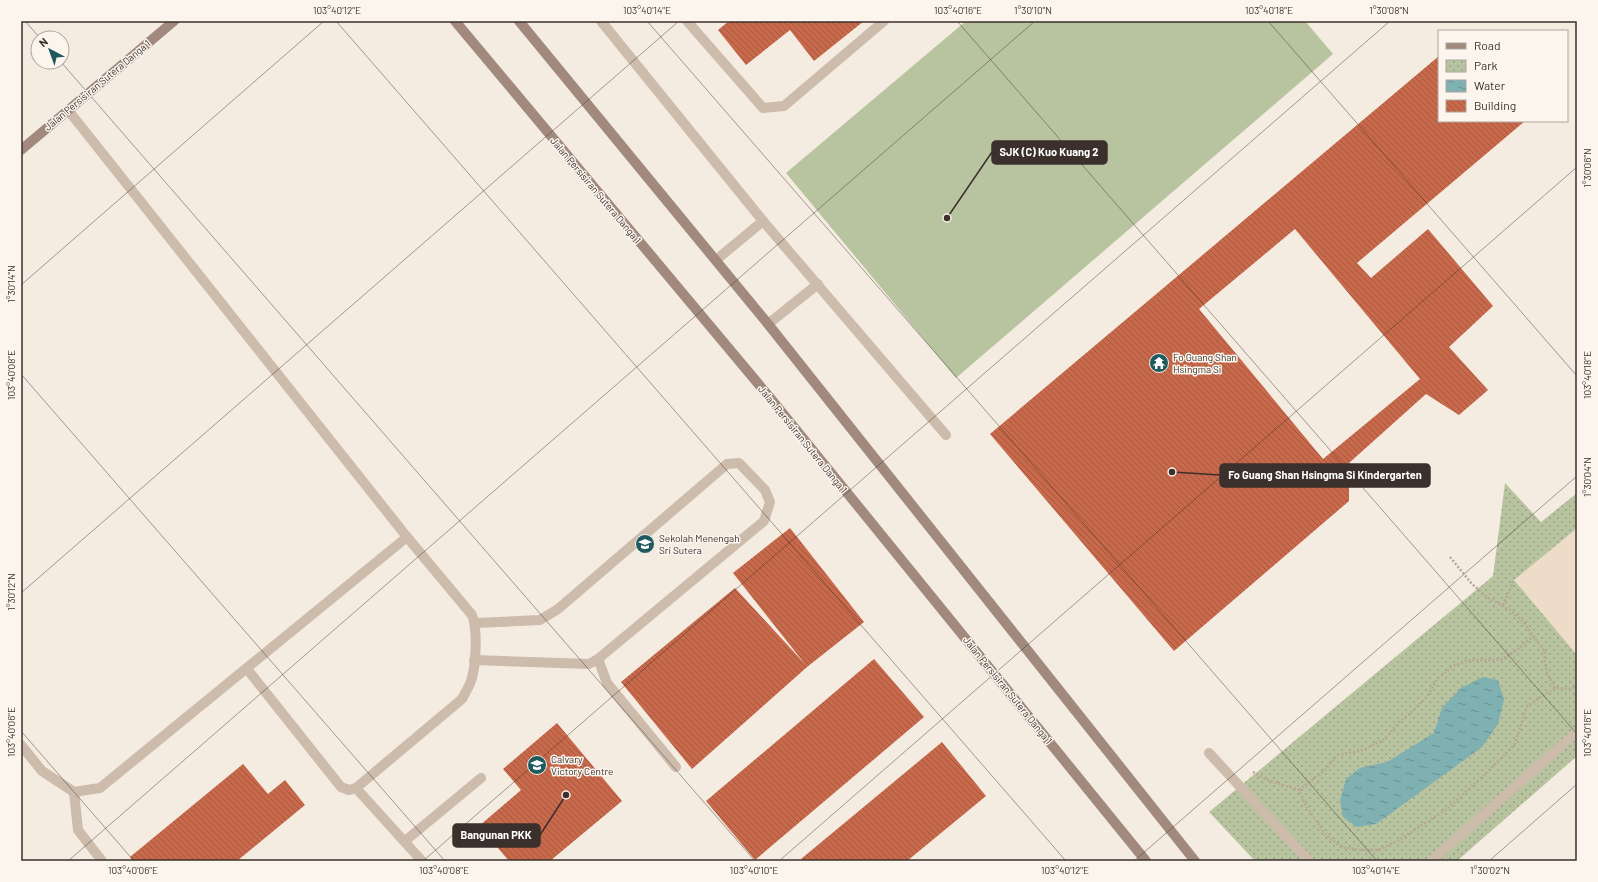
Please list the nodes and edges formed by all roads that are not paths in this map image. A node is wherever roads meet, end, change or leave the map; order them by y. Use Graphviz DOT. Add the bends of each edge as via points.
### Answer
graph roads {
  1 [pos="174,21"];
  2 [pos="455,21"];
  3 [pos="519,21"];
  4 [pos="601,21"];
  5 [pos="687,21"];
  6 [pos="884,21"];
  7 [pos="68,110"];
  8 [pos="21,150"];
  9 [pos="763,221"];
  10 [pos="716,260"];
  11 [pos="818,284"];
  12 [pos="768,324"];
  13 [pos="946,435"];
  14 [pos="407,537"];
  15 [pos="475,623"];
  16 [pos="598,659"];
  17 [pos="474,660"];
  18 [pos="247,669"];
  19 [pos="1577,732"];
  20 [pos="21,745"];
  21 [pos="1209,753"];
  22 [pos="676,767"];
  23 [pos="481,778"];
  24 [pos="356,788"];
  25 [pos="74,792"];
  26 [pos="405,841"];
  27 [pos="102,861"];
  28 [pos="422,861"];
  29 [pos="1146,861"];
  30 [pos="1195,861"];
  31 [pos="1309,861"];
  32 [pos="1431,861"];
  1 -- 7 [label="main road, Jalan Persisiran Sutera Danga 1"];
  2 -- 29 [label="main road, Jalan Persisiran Sutera Danga 1" via="771,399"];
  3 -- 10 [label="main road"];
  4 -- 9 [label="lane"];
  5 -- 6 [label="lane" via="762,108 784,106"];
  7 -- 8 [label="main road, Jalan Persisiran Sutera Danga 1"];
  7 -- 14 [label="lane"];
  9 -- 10 [label="lane"];
  9 -- 11 [label="lane"];
  10 -- 12 [label="main road"];
  11 -- 12 [label="lane"];
  11 -- 13 [label="lane"];
  12 -- 30 [label="main road"];
  14 -- 15 [label="lane" via="472,615"];
  14 -- 18 [label="lane"];
  15 -- 16 [label="lane" via="540,620 558,609 727,464 739,462 765,490 770,502 764,521"];
  15 -- 17 [label="lane"];
  16 -- 17 [label="lane" via="589,664"];
  16 -- 22 [label="lane" via="607,683"];
  17 -- 24 [label="lane" via="471,680 462,699"];
  18 -- 24 [label="lane" via="341,787 349,790"];
  18 -- 25 [label="lane" via="100,788"];
  19 -- 32 [label="lane"];
  20 -- 25 [label="lane" via="42,771"];
  21 -- 31 [label="lane"];
  23 -- 26 [label="lane"];
  24 -- 26 [label="lane"];
  25 -- 27 [label="lane" via="78,830"];
  26 -- 28 [label="lane"];
}
